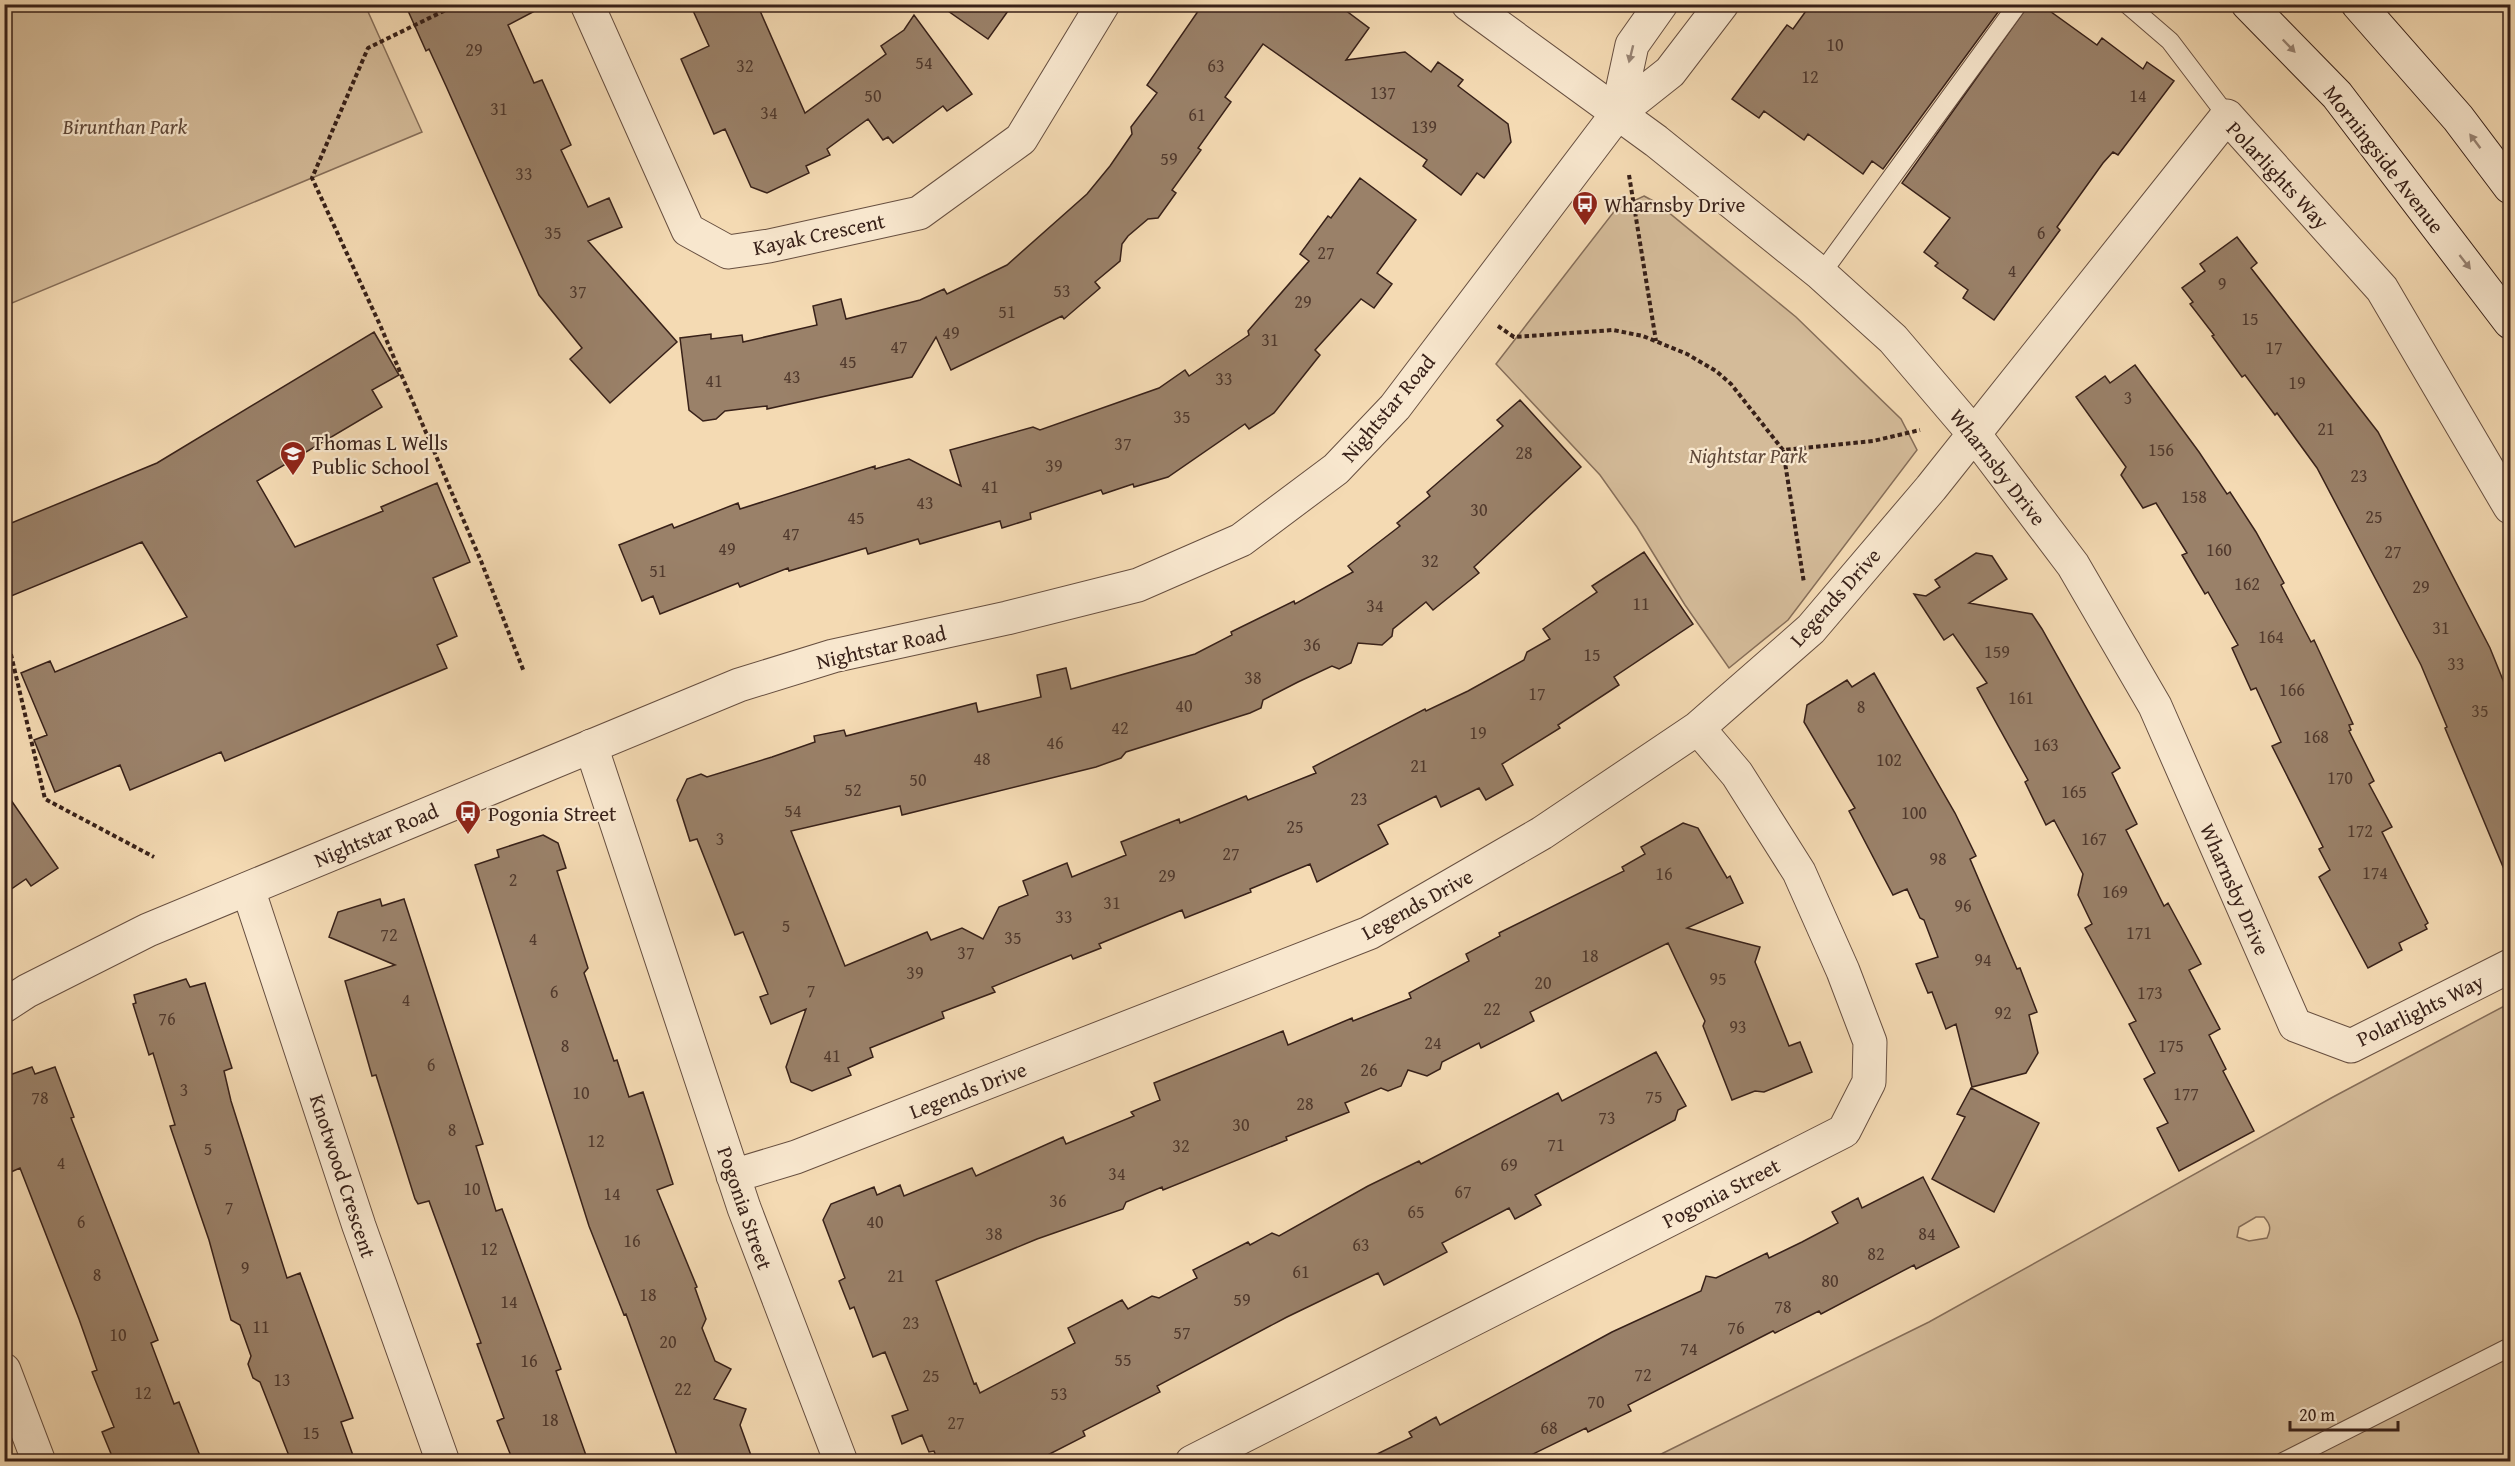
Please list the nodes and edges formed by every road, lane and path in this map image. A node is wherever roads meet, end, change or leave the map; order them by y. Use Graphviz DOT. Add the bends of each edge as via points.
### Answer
graph roads {
  1 [pos="458,4"];
  2 [pos="587,4"];
  3 [pos="1103,4"];
  4 [pos="1468,4"];
  5 [pos="1661,4"];
  6 [pos="1722,4"];
  7 [pos="2018,4"];
  8 [pos="2127,4"];
  9 [pos="2248,4"];
  10 [pos="2358,4"];
  11 [pos="1617,114"];
  12 [pos="2227,116"];
  13 [pos="1629,175"];
  14 [pos="2511,187"];
  15 [pos="1821,274"];
  16 [pos="1470,308"];
  17 [pos="2511,322"];
  18 [pos="1656,341"];
  19 [pos="1920,430"];
  20 [pos="1974,434"];
  21 [pos="1783,450"];
  22 [pos="2511,507"];
  23 [pos="4,625"];
  24 [pos="1811,629"];
  25 [pos="524,672"];
  26 [pos="1698,728"];
  27 [pos="591,746"];
  28 [pos="154,857"];
  29 [pos="249,889"];
  30 [pos="2511,966"];
  31 [pos="4,1006"];
  32 [pos="2295,1025"];
  33 [pos="733,1176"];
  34 [pos="2511,1347"];
  35 [pos="4,1370"];
  36 [pos="39,1461"];
  37 [pos="443,1461"];
  38 [pos="841,1461"];
  39 [pos="1192,1461"];
  40 [pos="2283,1461"];
  1 -- 25 [label="path" via="368,48 312,178 394,357"];
  2 -- 3 [label="street, Kayak Crescent" via="688,230 728,252 919,213 1021,139"];
  4 -- 11 [label="street, Wharnsby Drive"];
  5 -- 11 [label="street, Nightstar Road, one-way" via="1632,45"];
  6 -- 11 [label="street, Nightstar Road" via="1670,72"];
  7 -- 15 [label="lane"];
  8 -- 12 [label="lane" via="2170,41"];
  9 -- 17 [label="street, Morningside Avenue, one-way" via="2337,95"];
  14 -- 10 [label="street, one-way" via="2458,118"];
  11 -- 15 [label="street, Wharnsby Drive"];
  11 -- 16 [label="street, Nightstar Road"];
  12 -- 20 [label="street, Polarlights Way"];
  12 -- 22 [label="street, Polarlights Way" via="2382,289"];
  13 -- 18 [label="path"];
  15 -- 20 [label="street, Wharnsby Drive" via="1893,339"];
  16 -- 18 [label="path" via="1514,337 1603,329"];
  16 -- 27 [label="street, Nightstar Road" via="1395,407 1336,470 1242,540 1138,585 833,656 739,684"];
  18 -- 21 [label="path" via="1698,359 1721,375 1740,393"];
  19 -- 21 [label="path" via="1873,441"];
  20 -- 24 [label="street, Legends Drive"];
  20 -- 32 [label="street, Wharnsby Drive" via="2073,565 2155,706"];
  21 -- 24 [label="path"];
  23 -- 28 [label="path" via="45,799"];
  24 -- 26 [label="street, Legends Drive"];
  26 -- 33 [label="street, Legends Drive" via="1542,833 1369,933 796,1157"];
  26 -- 39 [label="street, Pogonia Street" via="1737,774 1799,872 1870,1042 1869,1082 1844,1131"];
  27 -- 29 [label="street, Nightstar Road"];
  27 -- 33 [label="street, Pogonia Street"];
  29 -- 31 [label="street, Nightstar Road" via="148,930"];
  29 -- 37 [label="street, Knotwood Crescent" via="359,1226"];
  30 -- 32 [label="street, Polarlights Way" via="2351,1046"];
  33 -- 38 [label="street, Pogonia Street"];
  34 -- 40 [label="lane"];
  35 -- 36 [label="street"];
}
